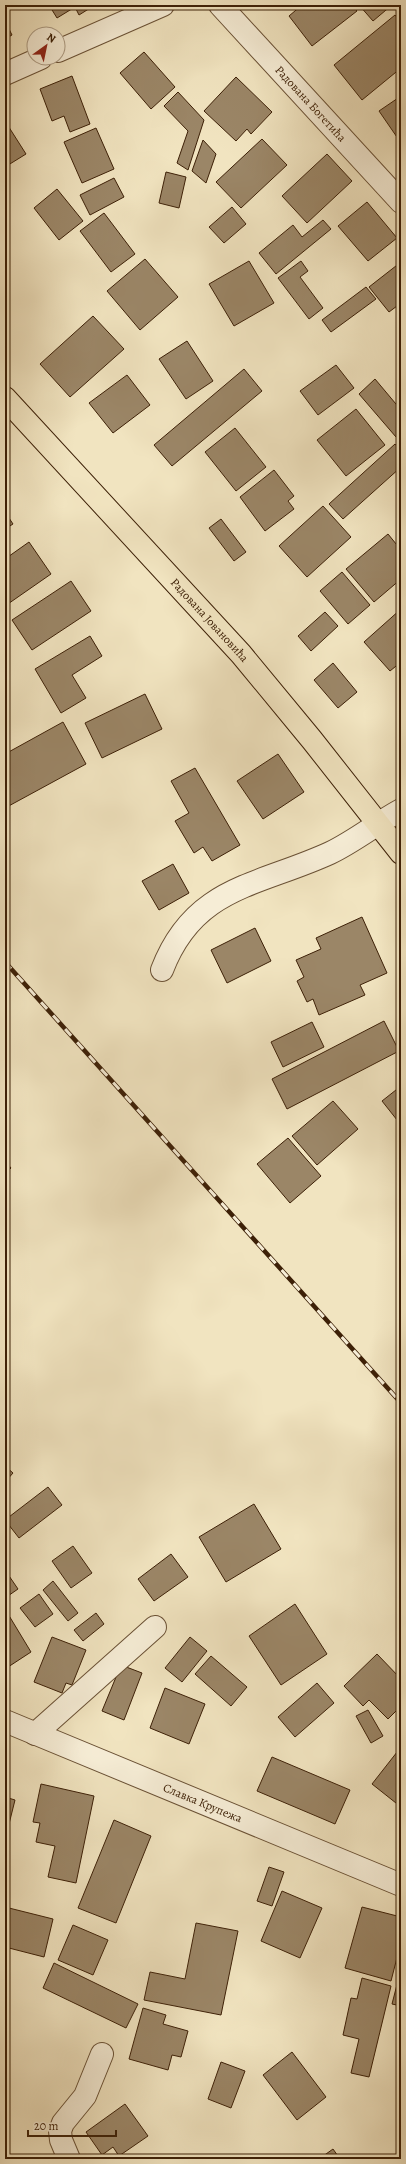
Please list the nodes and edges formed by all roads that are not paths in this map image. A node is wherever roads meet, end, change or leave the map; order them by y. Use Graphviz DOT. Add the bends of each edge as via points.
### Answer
graph roads {
  1 [pos="163,5"];
  2 [pos="220,5"];
  3 [pos="66,47"];
  4 [pos="26,65"];
  5 [pos="5,74"];
  6 [pos="401,202"];
  7 [pos="5,398"];
  8 [pos="401,810"];
  9 [pos="377,823"];
  10 [pos="401,853"];
  11 [pos="162,970"];
  12 [pos="155,1627"];
  13 [pos="5,1721"];
  14 [pos="35,1734"];
  15 [pos="401,1885"];
  16 [pos="102,2054"];
  17 [pos="69,2159"];
  1 -- 3 [label="street"];
  2 -- 6 [label="street, Радована Богетића"];
  4 -- 5 [label="street"];
  7 -- 9 [label="main road, Радована Јовановића" via="241,654"];
  8 -- 9 [label="street"];
  9 -- 10 [label="main road, Радована Јовановића"];
  9 -- 11 [label="street" via="332,852 225,894 210,904 197,914 179,936"];
  12 -- 14 [label="street"];
  13 -- 14 [label="street, Славка Крупежа"];
  14 -- 15 [label="street, Славка Крупежа"];
  16 -- 17 [label="street" via="85,2096 63,2123 60,2131"];
}
